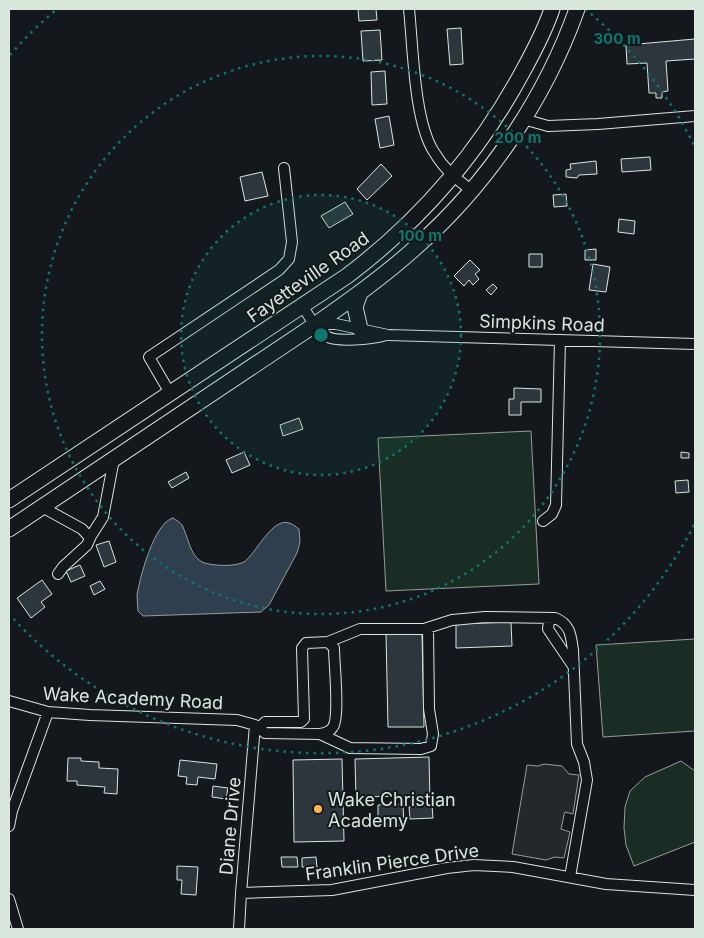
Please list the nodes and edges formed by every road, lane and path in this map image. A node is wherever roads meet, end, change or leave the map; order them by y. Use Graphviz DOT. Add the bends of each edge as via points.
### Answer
graph roads {
  1 [pos="409,9"];
  2 [pos="552,9"];
  3 [pos="577,9"];
  4 [pos="695,116"];
  5 [pos="523,119"];
  6 [pos="284,168"];
  7 [pos="451,176"];
  8 [pos="471,190"];
  9 [pos="360,293"];
  10 [pos="302,306"];
  11 [pos="316,324"];
  12 [pos="360,329"];
  13 [pos="388,335"];
  14 [pos="560,340"];
  15 [pos="695,344"];
  16 [pos="170,394"];
  17 [pos="114,459"];
  18 [pos="9,500"];
  19 [pos="42,507"];
  20 [pos="543,521"];
  21 [pos="9,529"];
  22 [pos="90,538"];
  23 [pos="58,574"];
  24 [pos="555,618"];
  25 [pos="428,628"];
  26 [pos="328,642"];
  27 [pos="573,666"];
  28 [pos="9,701"];
  29 [pos="48,712"];
  30 [pos="257,726"];
  31 [pos="320,734"];
  32 [pos="9,826"];
  33 [pos="570,877"];
  34 [pos="695,890"];
  35 [pos="241,894"];
  36 [pos="9,899"];
  37 [pos="18,929"];
  38 [pos="240,929"];
  1 -- 7 [label="street" via="422,124 432,151"];
  2 -- 7 [label="highway, Fayetteville Road" via="509,97"];
  3 -- 5 [label="highway" via="548,74"];
  4 -- 5 [label="street" via="548,126"];
  5 -- 8 [label="highway"];
  6 -- 16 [label="street" via="292,242 289,259 279,270 149,357"];
  7 -- 8 [label="street"];
  7 -- 10 [label="highway, Fayetteville Road" via="427,205 374,256"];
  8 -- 9 [label="highway" via="416,248"];
  9 -- 11 [label="highway"];
  9 -- 12 [label="highway" via="355,307"];
  10 -- 11 [label="street, Simpkins Road"];
  10 -- 16 [label="highway, Fayetteville Road"];
  11 -- 12 [label="street, Simpkins Road"];
  11 -- 13 [label="street, Simpkins Road" via="329,338 369,339"];
  11 -- 17 [label="highway"];
  12 -- 13 [label="street, Simpkins Road"];
  13 -- 14 [label="street, Simpkins Road"];
  14 -- 15 [label="street, Simpkins Road"];
  14 -- 20 [label="street" via="556,505 552,514"];
  16 -- 18 [label="highway, Fayetteville Road"];
  17 -- 19 [label="highway"];
  17 -- 22 [label="street" via="103,517"];
  19 -- 21 [label="highway"];
  19 -- 22 [label="street" via="82,529"];
  22 -- 23 [label="street"];
  24 -- 25 [label="street" via="452,620"];
  24 -- 27 [label="street" via="568,627"];
  24 -- 27 [label="street" via="549,621 548,629"];
  25 -- 26 [label="street" via="360,629"];
  25 -- 31 [label="street" via="431,746 421,749 350,748"];
  26 -- 30 [label="street" via="306,643 302,648 304,719 301,722 265,722"];
  26 -- 31 [label="street" via="334,648 336,713 334,725"];
  27 -- 33 [label="street" via="577,744 587,780"];
  28 -- 29 [label="street, Wake Academy Road"];
  29 -- 30 [label="street, Wake Academy Road" via="236,720"];
  29 -- 32 [label="street"];
  30 -- 31 [label="street, Wake Academy Road" via="265,733"];
  30 -- 35 [label="street, Diane Drive"];
  33 -- 34 [label="street, Franklin Pierce Drive" via="606,884"];
  33 -- 35 [label="street, Franklin Pierce Drive" via="474,864 332,890"];
  35 -- 38 [label="street, Diane Drive"];
  36 -- 37 [label="street"];
}
